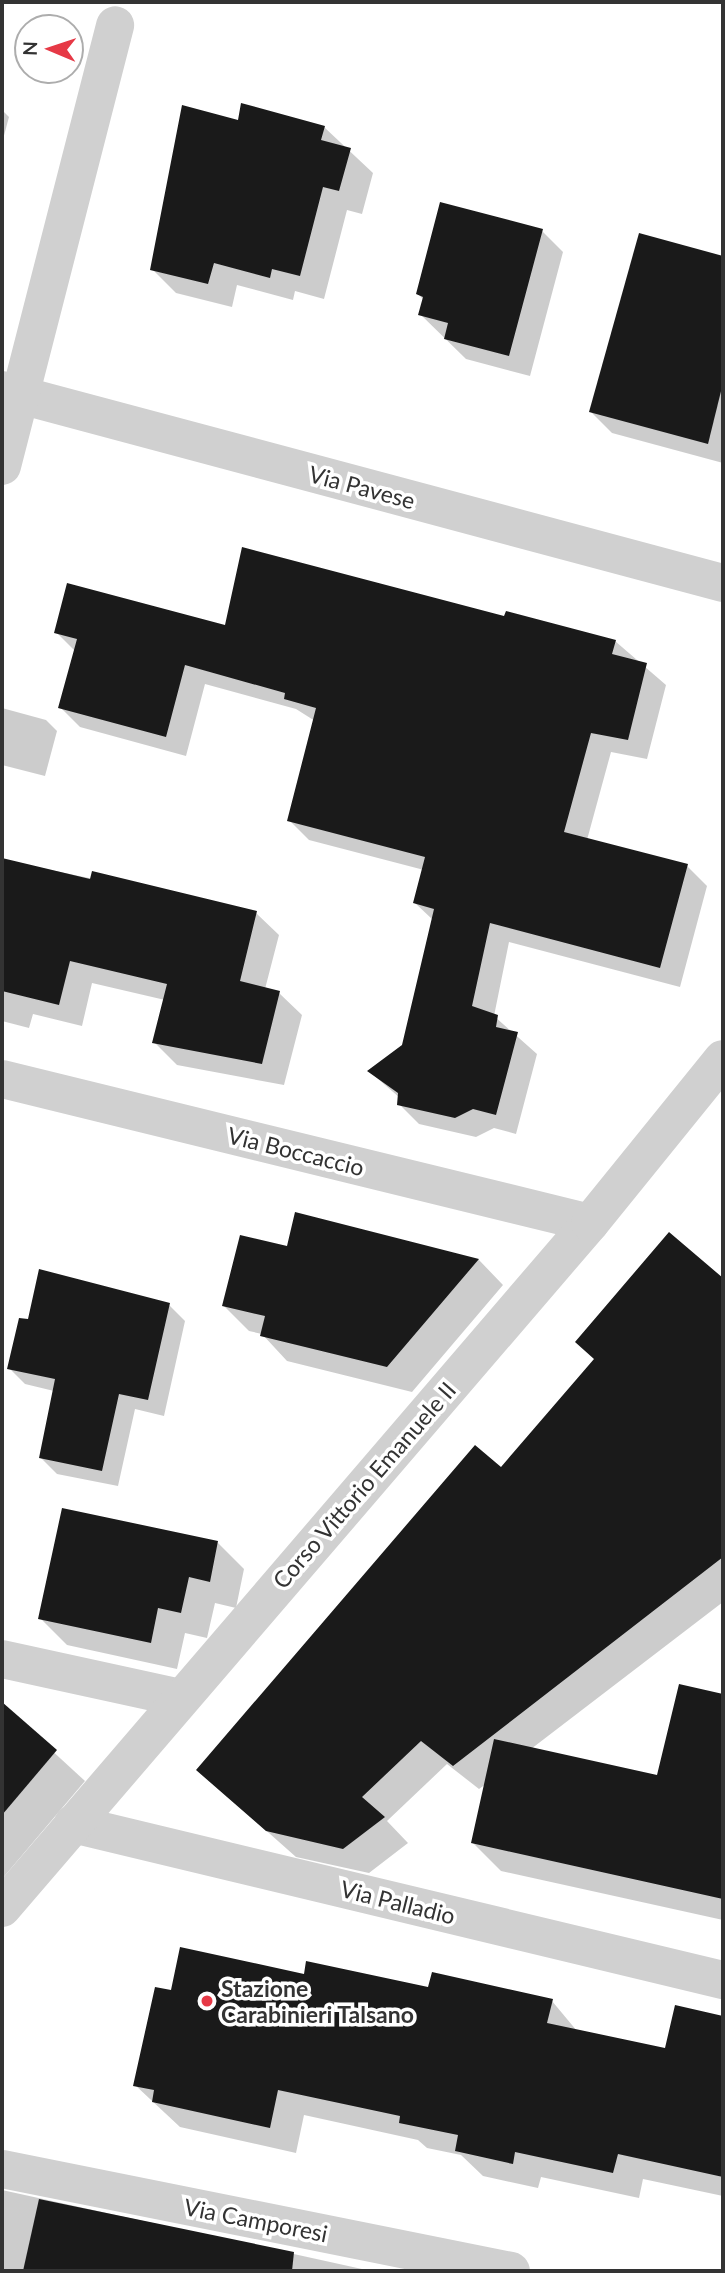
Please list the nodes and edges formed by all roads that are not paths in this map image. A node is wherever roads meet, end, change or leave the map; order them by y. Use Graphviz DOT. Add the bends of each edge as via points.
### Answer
graph roads {
  1 [pos="115,25"];
  2 [pos="11,393"];
  3 [pos="2,466"];
  4 [pos="723,583"];
  5 [pos="723,1059"];
  6 [pos="2,1079"];
  7 [pos="590,1223"];
  8 [pos="2,1659"];
  9 [pos="181,1698"];
  10 [pos="73,1824"];
  11 [pos="2,1908"];
  12 [pos="723,1980"];
  13 [pos="2,2169"];
  14 [pos="511,2271"];
  1 -- 2 [label="street"];
  2 -- 3 [label="street"];
  2 -- 4 [label="street, Via Pavese"];
  5 -- 7 [label="street, Corso Vittorio Emanuele II"];
  6 -- 7 [label="street, Via Boccaccio"];
  7 -- 9 [label="street, Corso Vittorio Emanuele II"];
  8 -- 9 [label="street"];
  9 -- 10 [label="street, Corso Vittorio Emanuele II"];
  10 -- 11 [label="street, Corso Vittorio Emanuele II"];
  10 -- 12 [label="street, Via Palladio"];
  13 -- 14 [label="street, Via Camporesi"];
}
